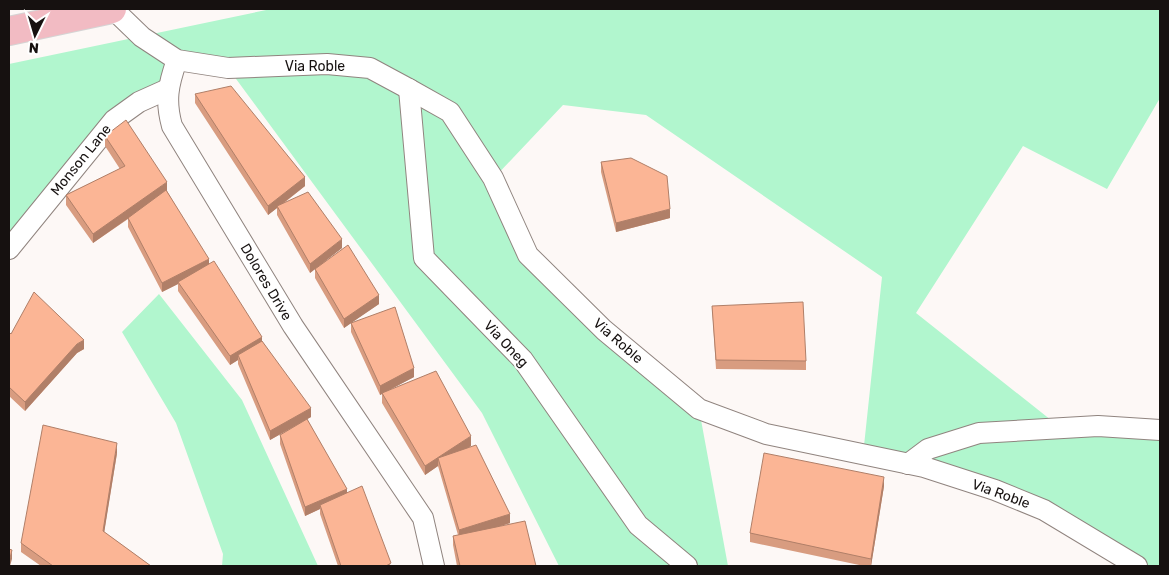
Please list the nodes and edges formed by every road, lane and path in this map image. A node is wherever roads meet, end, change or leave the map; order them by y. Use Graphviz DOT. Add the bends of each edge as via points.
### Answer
graph roads {
  1 [pos="113,9"];
  2 [pos="16,29"];
  3 [pos="177,60"];
  4 [pos="168,89"];
  5 [pos="409,89"];
  6 [pos="9,249"];
  7 [pos="1160,430"];
  8 [pos="908,464"];
  9 [pos="434,566"];
  10 [pos="687,566"];
  11 [pos="1136,566"];
  1 -- 2 [label="highway"];
  1 -- 3 [label="street" via="142,37"];
  3 -- 4 [label="street, Dolores Drive"];
  3 -- 5 [label="street, Via Roble" via="228,68 326,64 370,68"];
  4 -- 6 [label="street, Monson Lane" via="139,102 114,120"];
  4 -- 9 [label="street, Dolores Drive" via="172,126 293,326 423,518"];
  5 -- 8 [label="street, Via Roble" via="450,112 493,178 528,255 604,330 699,409 766,434"];
  5 -- 10 [label="street, Via Oneg" via="424,258 523,360 638,525"];
  7 -- 8 [label="street" via="1098,426 979,433 928,449"];
  8 -- 11 [label="street, Via Roble" via="995,490 1044,510"];
}
